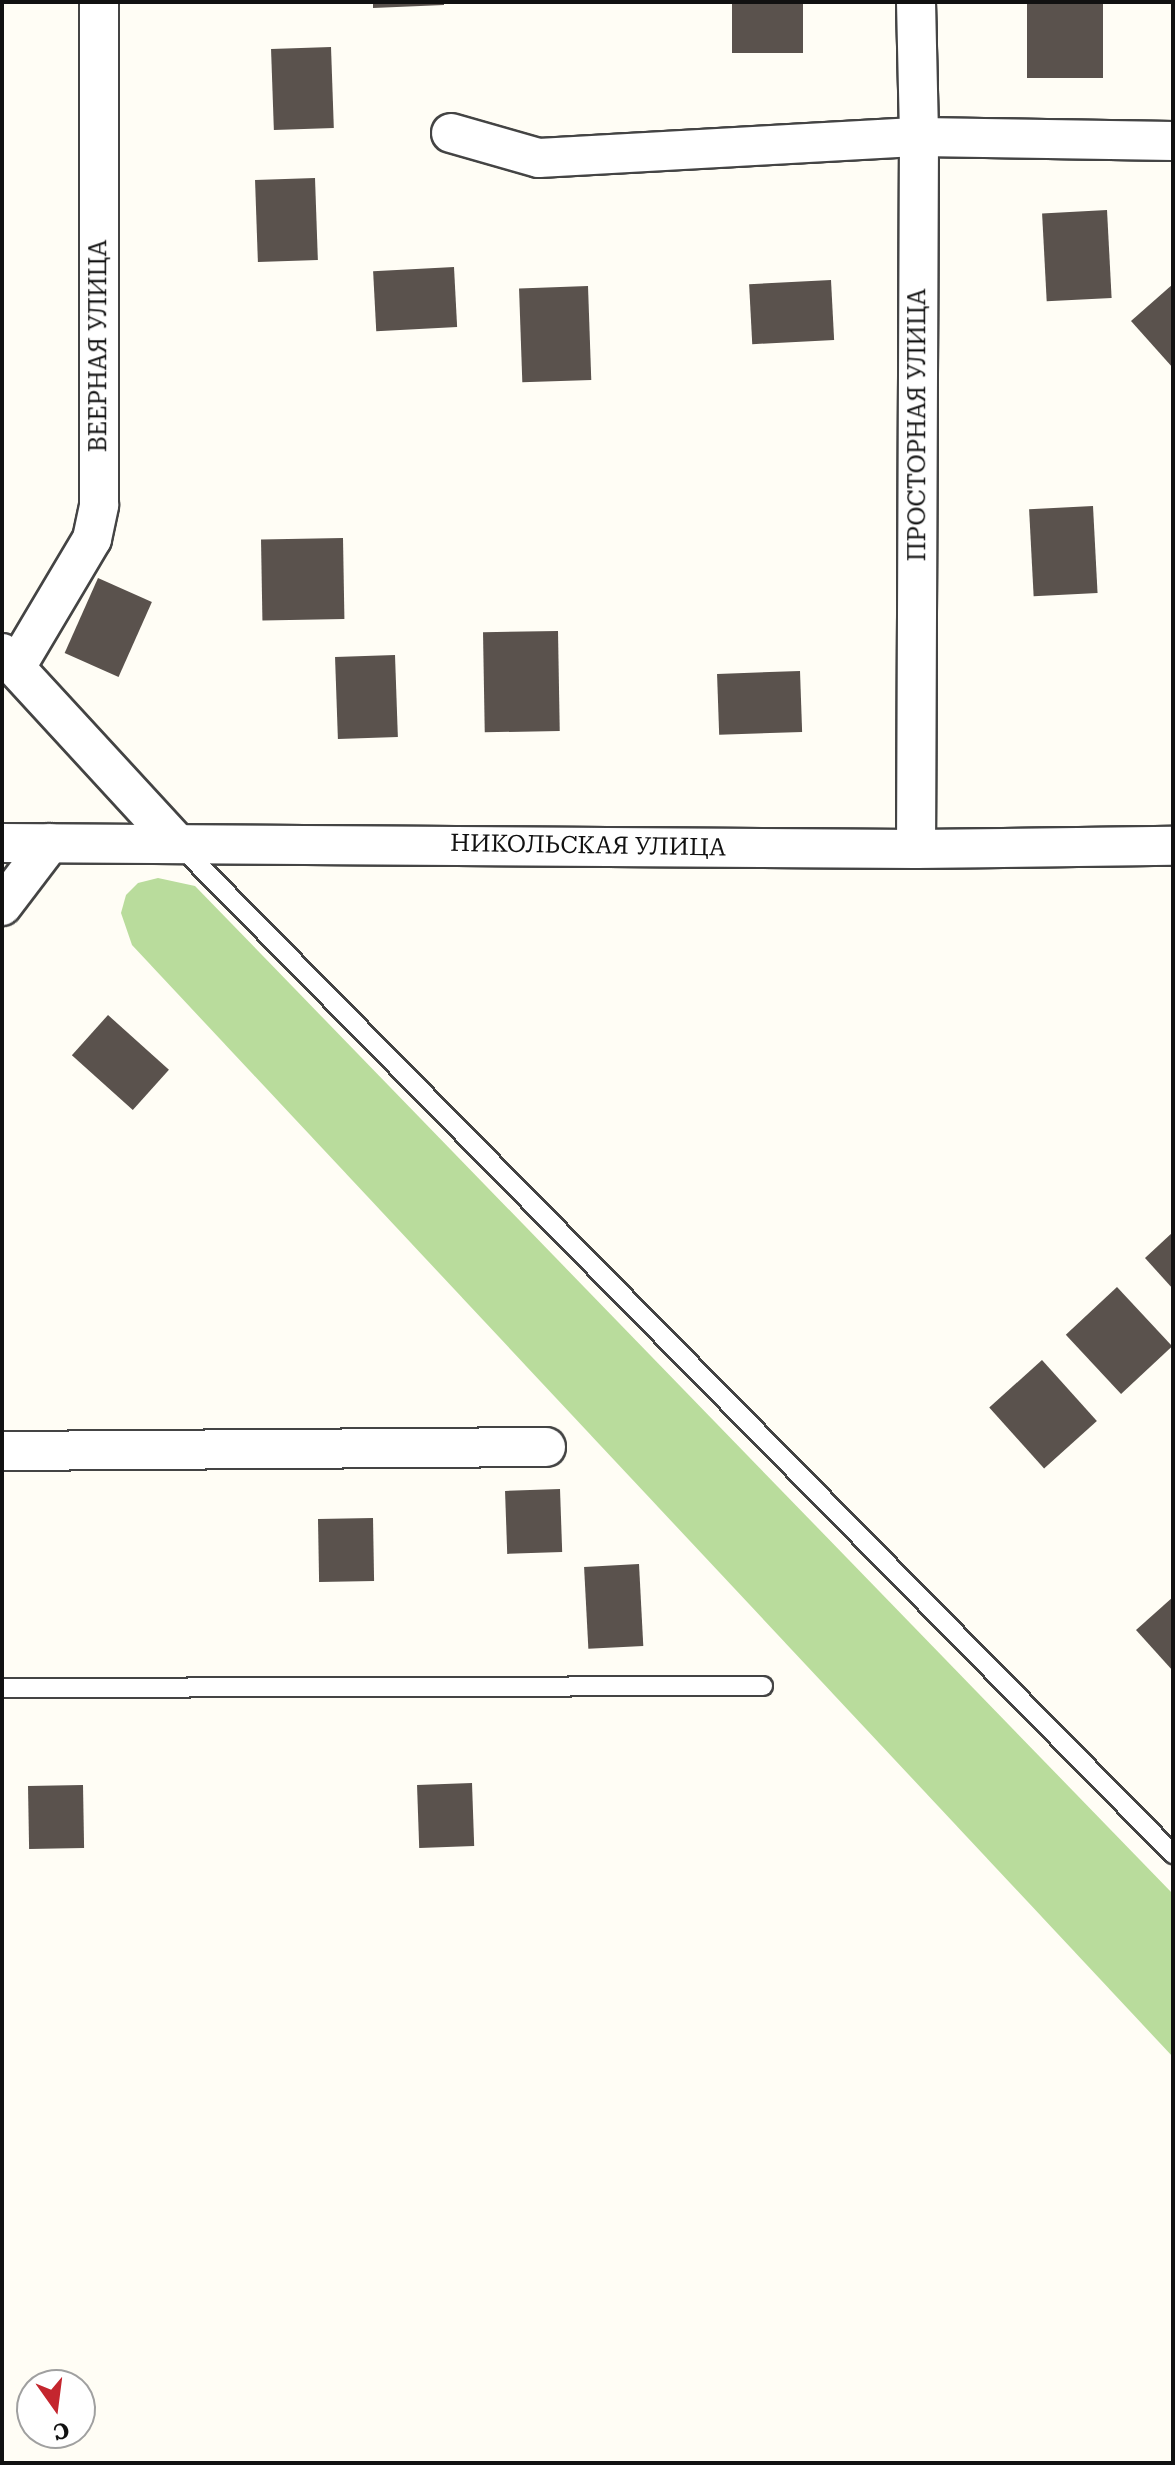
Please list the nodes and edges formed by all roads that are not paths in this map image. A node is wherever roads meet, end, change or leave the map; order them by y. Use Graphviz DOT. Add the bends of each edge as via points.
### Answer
graph roads {
  1 [pos="99,2"];
  2 [pos="916,2"];
  3 [pos="451,133"];
  4 [pos="919,137"];
  5 [pos="1173,141"];
  6 [pos="9,660"];
  7 [pos="176,842"];
  8 [pos="2,843"];
  9 [pos="50,843"];
  10 [pos="1173,846"];
  11 [pos="916,849"];
  12 [pos="2,906"];
  13 [pos="546,1447"];
  14 [pos="2,1451"];
  15 [pos="763,1686"];
  16 [pos="2,1688"];
  17 [pos="1173,1854"];
  1 -- 6 [label="street, ВЕЕРНАЯ УЛИЦА" via="99,505 92,539"];
  2 -- 4 [label="street, ПРОСТОРНАЯ УЛИЦА"];
  3 -- 4 [label="street" via="539,158"];
  4 -- 5 [label="street"];
  4 -- 11 [label="street, ПРОСТОРНАЯ УЛИЦА"];
  6 -- 7 [label="street"];
  7 -- 9 [label="street, НИКОЛЬСКАЯ УЛИЦА"];
  7 -- 11 [label="street, НИКОЛЬСКАЯ УЛИЦА"];
  7 -- 17 [label="lane"];
  8 -- 9 [label="street, НИКОЛЬСКАЯ УЛИЦА"];
  9 -- 12 [label="street"];
  10 -- 11 [label="street, НИКОЛЬСКАЯ УЛИЦА"];
  13 -- 14 [label="street"];
  15 -- 16 [label="lane"];
}
